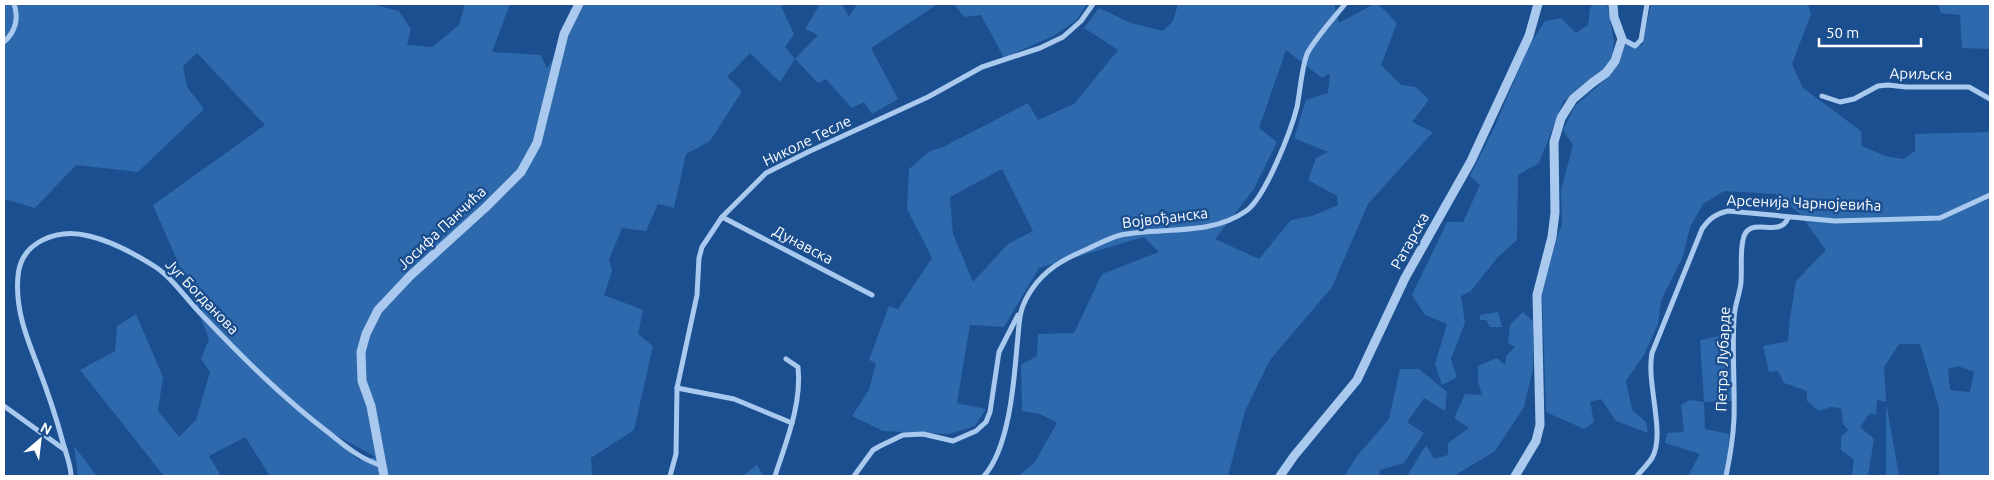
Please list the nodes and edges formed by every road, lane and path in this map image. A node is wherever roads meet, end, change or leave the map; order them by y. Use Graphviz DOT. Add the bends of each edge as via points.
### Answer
graph roads {
  1 [pos="14,4"];
  2 [pos="579,4"];
  3 [pos="1093,4"];
  4 [pos="1345,4"];
  5 [pos="1538,4"];
  6 [pos="1613,4"];
  7 [pos="1647,4"];
  8 [pos="1622,39"];
  9 [pos="4,42"];
  10 [pos="1822,96"];
  11 [pos="1990,99"];
  12 [pos="1990,195"];
  13 [pos="722,217"];
  14 [pos="1788,218"];
  15 [pos="872,295"];
  16 [pos="1020,312"];
  17 [pos="786,359"];
  18 [pos="677,388"];
  19 [pos="4,406"];
  20 [pos="792,423"];
  21 [pos="65,450"];
  22 [pos="383,466"];
  23 [pos="71,476"];
  24 [pos="384,476"];
  25 [pos="670,476"];
  26 [pos="775,476"];
  27 [pos="854,476"];
  28 [pos="984,476"];
  29 [pos="1280,476"];
  30 [pos="1515,476"];
  31 [pos="1637,476"];
  32 [pos="1726,476"];
  1 -- 9 [label="street" via="17,14 12,34"];
  2 -- 22 [label="street, Јосифа Панчића" via="564,34 536,143 521,172 410,276 378,310 366,334 361,352 362,381 371,406"];
  3 -- 13 [label="street, Николе Тесле" via="1081,21 1063,37 982,67 928,97 766,173"];
  4 -- 16 [label="street, Војвођанска" via="1307,53 1296,109 1278,159 1266,185 1248,210 1225,224 1120,235 1062,260 1037,283"];
  5 -- 29 [label="street, Ратарска" via="1529,36 1471,161 1405,278 1357,380"];
  6 -- 8 [label="street"];
  7 -- 8 [label="street" via="1641,40 1635,46"];
  8 -- 30 [label="street" via="1616,61 1573,99 1561,118 1554,142 1555,213 1537,295 1540,425 1536,441"];
  10 -- 11 [label="street, Ариљска" via="1840,102 1888,85 1969,87"];
  12 -- 14 [label="street, Арсенија Чарнојевића" via="1940,218 1835,221"];
  13 -- 15 [label="street, Дунавска"];
  13 -- 18 [label="street, Николе Тесле" via="702,247 697,295"];
  14 -- 31 [label="street, Арсенија Чарнојевића" via="1728,211 1710,219 1702,229 1652,353 1652,396 1658,436 1653,457"];
  14 -- 32 [label="street, Петра Лубарде" via="1780,227 1753,226 1743,239 1734,318 1734,420"];
  16 -- 27 [label="street" via="999,352 986,422 976,431 953,442 923,434 903,435 873,450"];
  16 -- 28 [label="street, Војвођанска" via="1011,403 999,449"];
  17 -- 20 [label="street" via="798,367"];
  18 -- 20 [label="street" via="734,399"];
  18 -- 25 [label="street, Николе Тесле" via="676,454"];
  19 -- 21 [label="street"];
  20 -- 26 [label="street"];
  21 -- 22 [label="street, Југ Богданова" via="50,398 23,328 17,288 21,261 32,245 52,236 76,234 108,242 155,267 302,413 353,452"];
  21 -- 23 [label="street, Југ Богданова"];
  22 -- 24 [label="street, Јосифа Панчића"];
}
